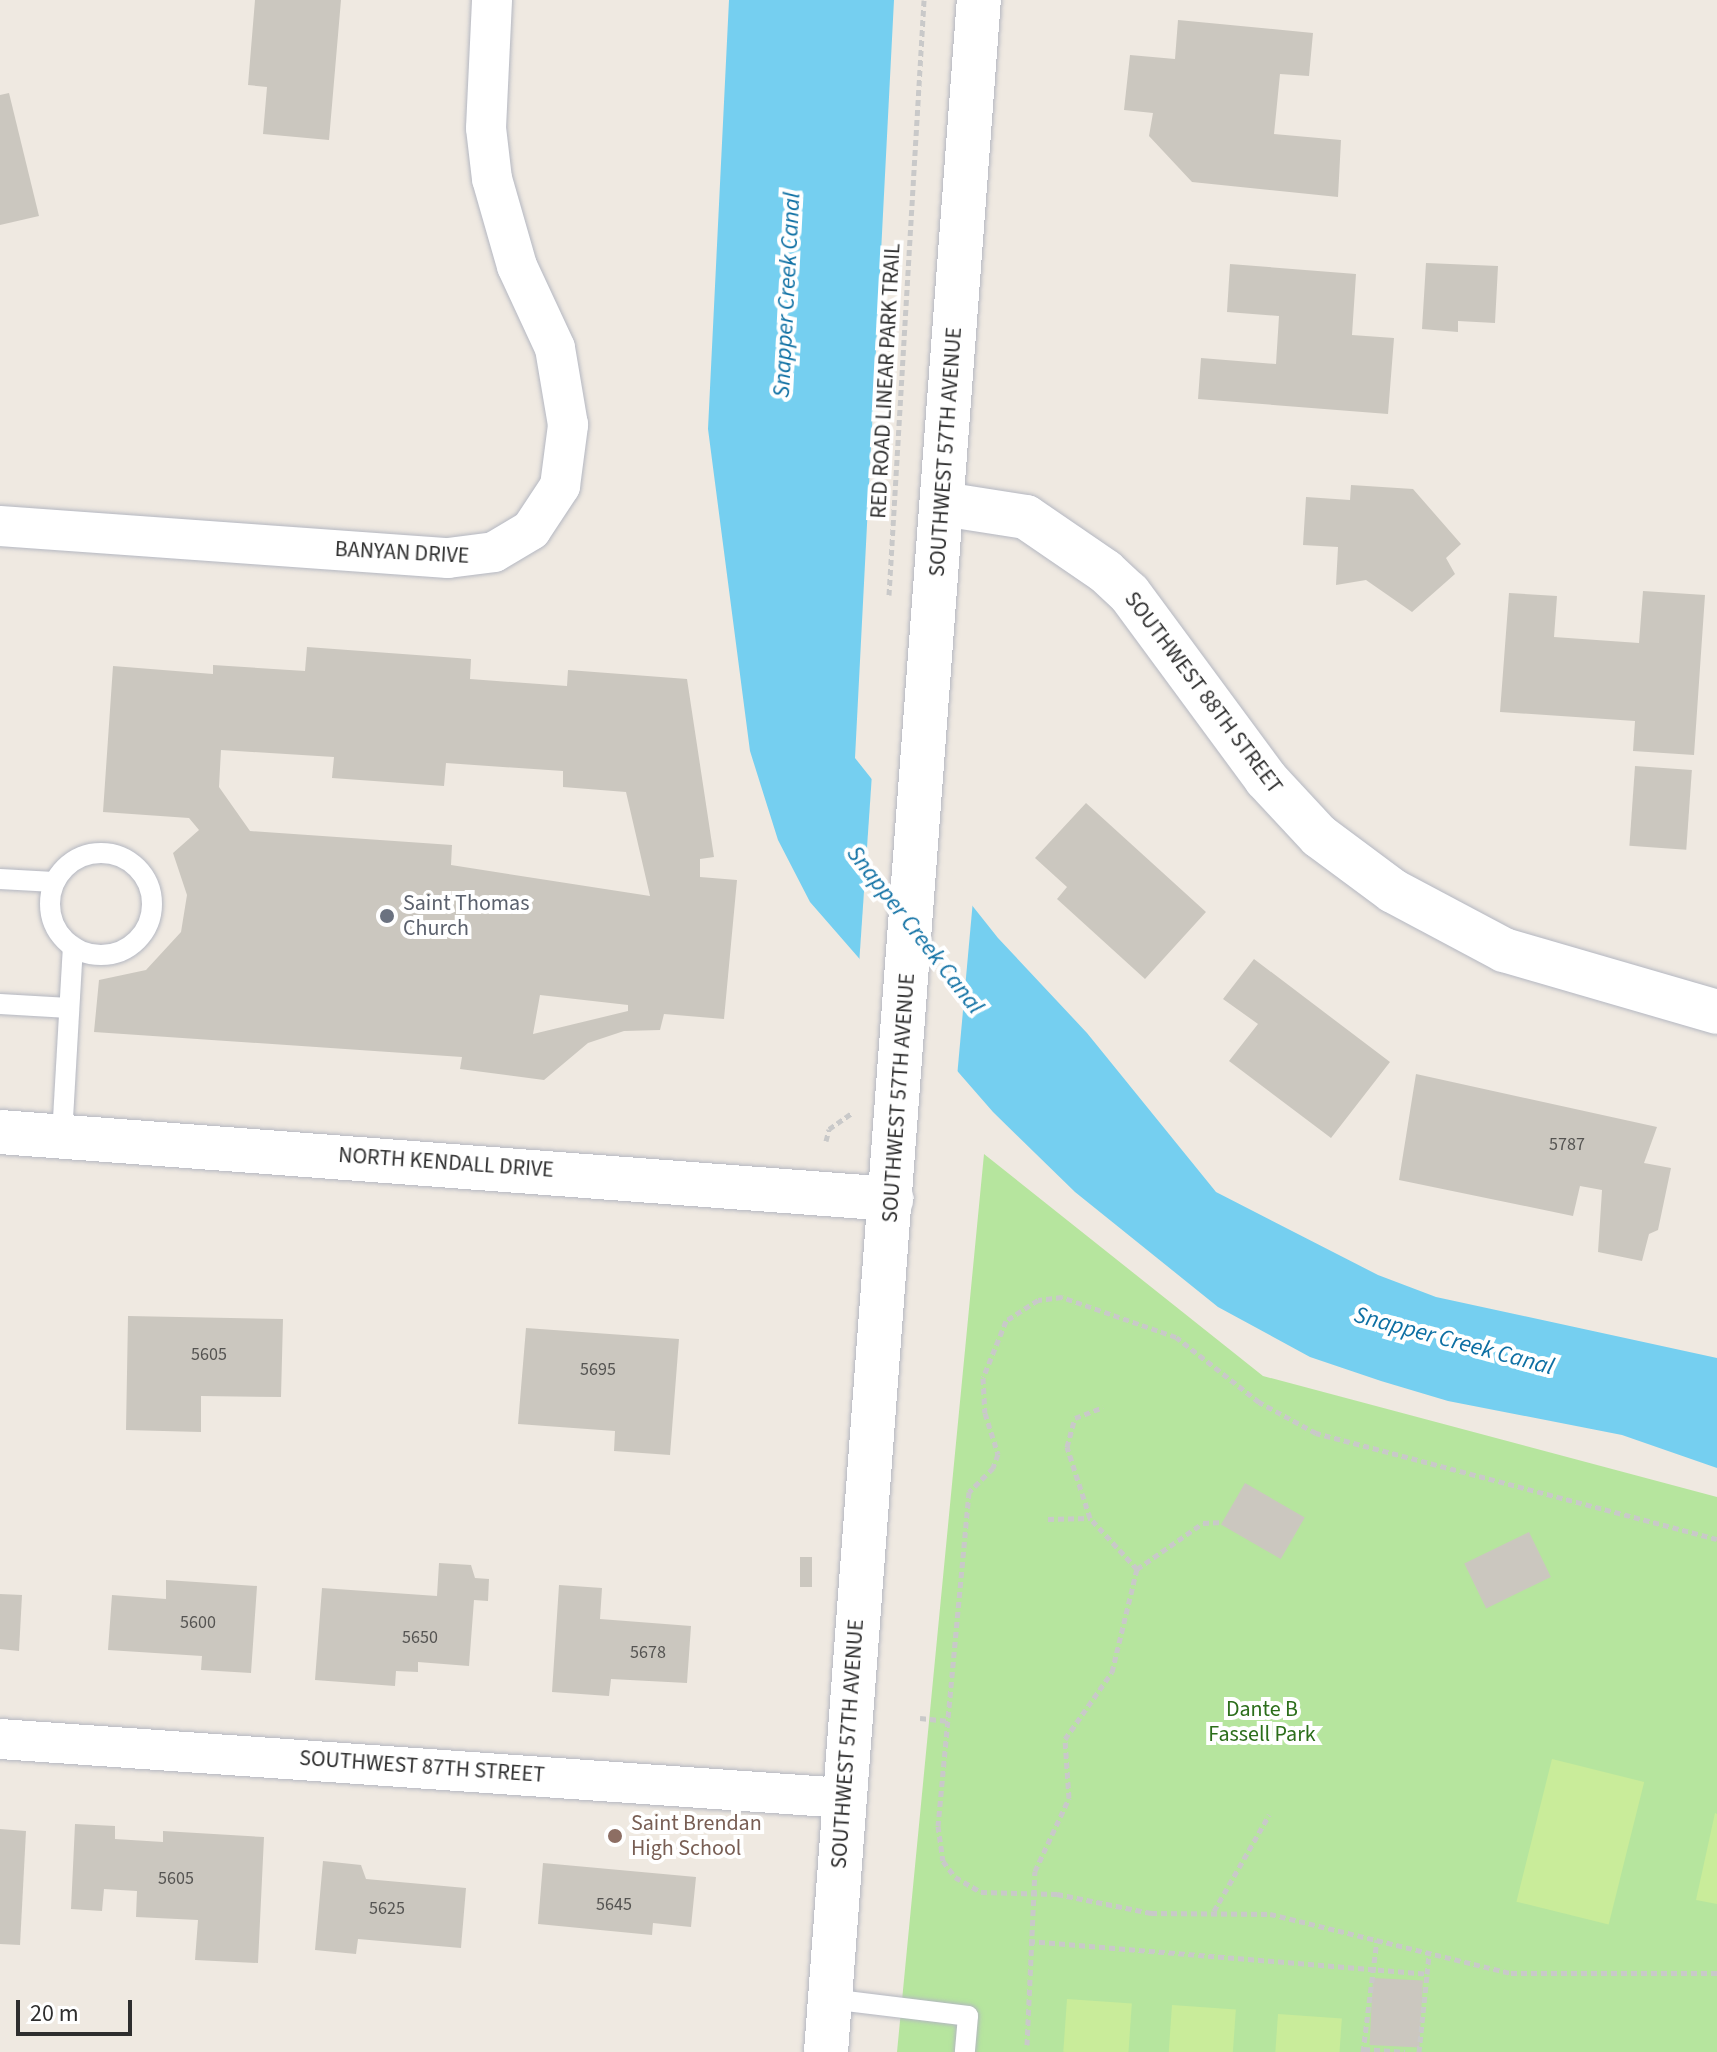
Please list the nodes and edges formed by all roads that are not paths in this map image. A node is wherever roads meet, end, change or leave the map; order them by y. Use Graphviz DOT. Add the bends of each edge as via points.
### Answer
graph roads {
  1 [pos="492,0"];
  2 [pos="979,0"];
  3 [pos="943,504"];
  4 [pos="0,526"];
  5 [pos="0,879"];
  6 [pos="54,882"];
  7 [pos="73,946"];
  8 [pos="0,1004"];
  9 [pos="69,1008"];
  10 [pos="1717,1012"];
  11 [pos="0,1132"];
  12 [pos="62,1136"];
  13 [pos="891,1199"];
  14 [pos="0,1739"];
  15 [pos="843,1798"];
  16 [pos="830,1999"];
  17 [pos="826,2052"];
  18 [pos="965,2052"];
  1 -- 4 [label="street, BANYAN DRIVE" via="486,128 492,179 517,266 555,348 568,425 560,486 531,530 494,552 448,558"];
  2 -- 3 [label="main road, SOUTHWEST 57TH AVENUE"];
  3 -- 10 [label="main road, SOUTHWEST 88TH STREET" via="1026,517 1105,571 1129,593 1239,746 1296,813 1346,858 1415,906 1504,950"];
  3 -- 13 [label="main road, SOUTHWEST 57TH AVENUE"];
  5 -- 6 [label="lane"];
  6 -- 7 [label="lane" via="54,924"];
  6 -- 7 [label="lane" via="79,857 97,852 131,861 151,890 149,925 124,950 89,954"];
  7 -- 9 [label="lane"];
  8 -- 9 [label="lane"];
  9 -- 12 [label="lane"];
  11 -- 12 [label="main road, NORTH KENDALL DRIVE"];
  12 -- 13 [label="main road, NORTH KENDALL DRIVE"];
  13 -- 15 [label="main road, SOUTHWEST 57TH AVENUE"];
  14 -- 15 [label="street, SOUTHWEST 87TH STREET"];
  15 -- 16 [label="main road, SOUTHWEST 57TH AVENUE"];
  16 -- 17 [label="main road, SOUTHWEST 57TH AVENUE"];
  16 -- 18 [label="lane" via="968,2016"];
}
